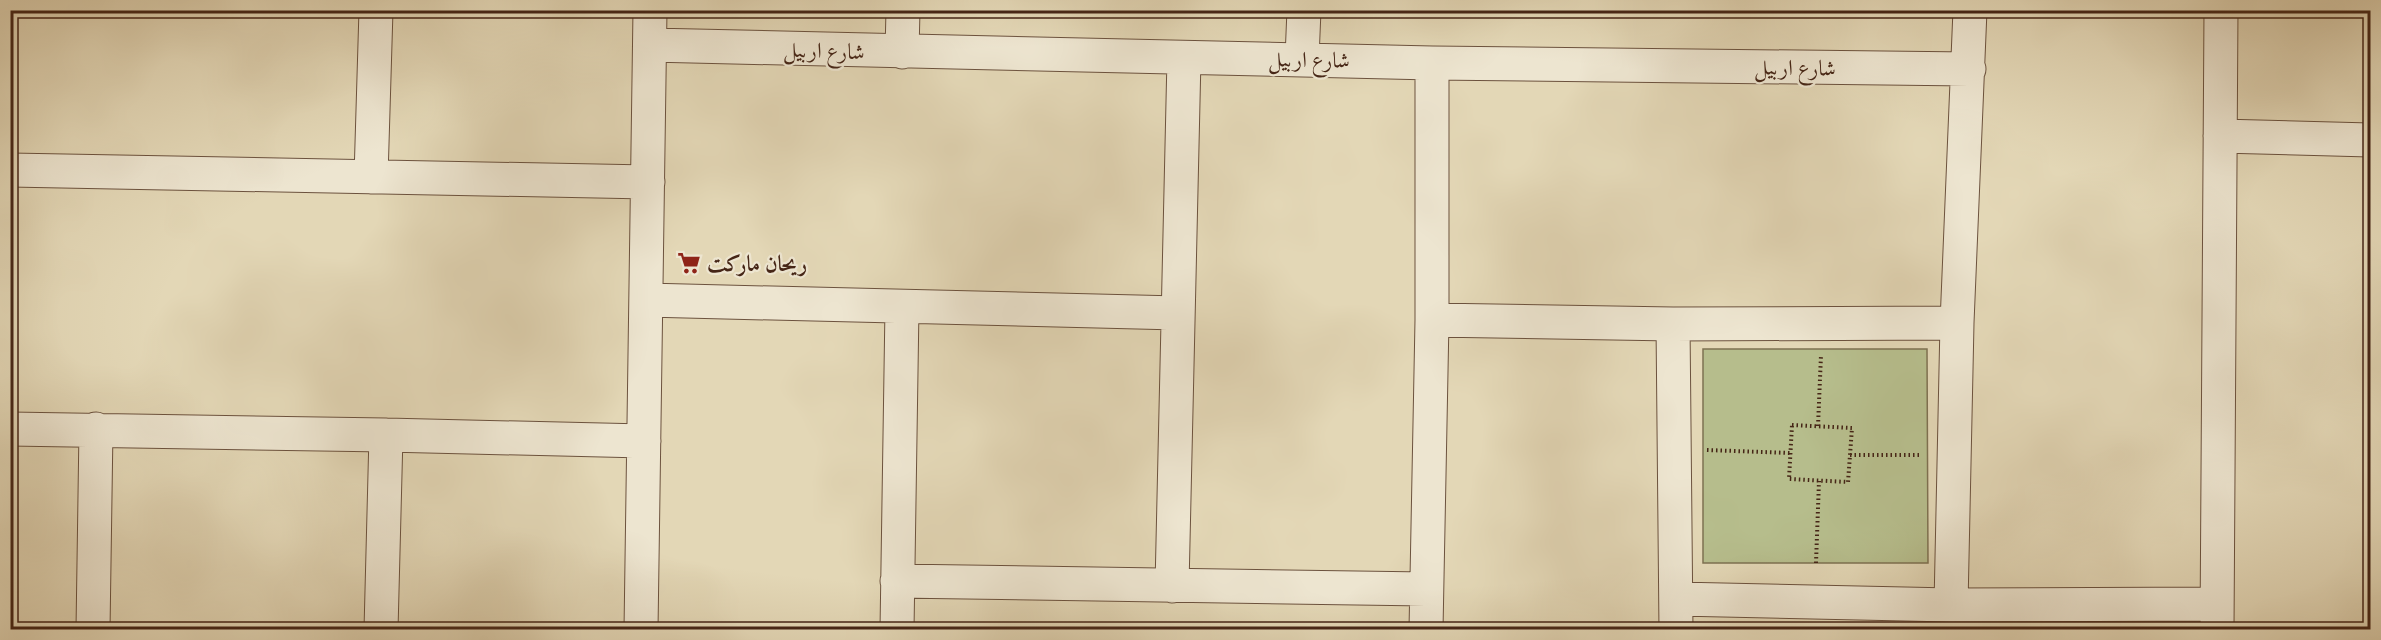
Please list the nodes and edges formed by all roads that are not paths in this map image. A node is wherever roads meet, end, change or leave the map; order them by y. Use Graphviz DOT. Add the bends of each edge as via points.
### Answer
graph roads {
  1 [pos="376,10"];
  2 [pos="650,10"];
  3 [pos="903,10"];
  4 [pos="1304,10"];
  5 [pos="1970,10"];
  6 [pos="2221,10"];
  7 [pos="650,45"];
  8 [pos="902,52"];
  9 [pos="1184,58"];
  10 [pos="1302,58"];
  11 [pos="1432,63"];
  12 [pos="1969,69"];
  13 [pos="2220,136"];
  14 [pos="2370,140"];
  15 [pos="10,170"];
  16 [pos="371,177"];
  17 [pos="648,182"];
  18 [pos="646,300"];
  19 [pos="902,306"];
  20 [pos="1178,313"];
  21 [pos="1432,320"];
  22 [pos="1957,323"];
  23 [pos="1672,324"];
  24 [pos="10,429"];
  25 [pos="96,429"];
  26 [pos="386,435"];
  27 [pos="644,441"];
  28 [pos="897,581"];
  29 [pos="1172,586"];
  30 [pos="1426,590"];
  31 [pos="1951,605"];
  32 [pos="1677,614"];
  33 [pos="2217,617"];
  34 [pos="93,630"];
  35 [pos="381,630"];
  36 [pos="641,630"];
  37 [pos="897,630"];
  38 [pos="1426,630"];
  1 -- 16 [label="street"];
  2 -- 7 [label="street"];
  3 -- 8 [label="street"];
  4 -- 10 [label="street"];
  5 -- 12 [label="street"];
  6 -- 13 [label="street"];
  7 -- 8 [label="street, شارع اربيل"];
  7 -- 17 [label="street"];
  8 -- 9 [label="street, شارع اربيل"];
  9 -- 10 [label="street, شارع اربيل"];
  9 -- 20 [label="street"];
  10 -- 11 [label="street, شارع اربيل"];
  11 -- 12 [label="street, شارع اربيل"];
  11 -- 21 [label="street"];
  12 -- 22 [label="street"];
  13 -- 14 [label="street"];
  13 -- 33 [label="street"];
  15 -- 16 [label="street"];
  16 -- 17 [label="street"];
  17 -- 18 [label="street"];
  18 -- 19 [label="street"];
  18 -- 27 [label="street"];
  19 -- 20 [label="street"];
  19 -- 28 [label="street"];
  20 -- 29 [label="street"];
  21 -- 23 [label="street"];
  21 -- 30 [label="street"];
  22 -- 23 [label="street"];
  22 -- 31 [label="street"];
  23 -- 32 [label="street"];
  24 -- 25 [label="street"];
  25 -- 26 [label="street"];
  25 -- 34 [label="street"];
  26 -- 27 [label="street"];
  26 -- 35 [label="street"];
  27 -- 36 [label="street"];
  28 -- 29 [label="street"];
  28 -- 37 [label="street"];
  29 -- 30 [label="street"];
  30 -- 38 [label="street"];
  31 -- 32 [label="street"];
  31 -- 33 [label="street"];
}
